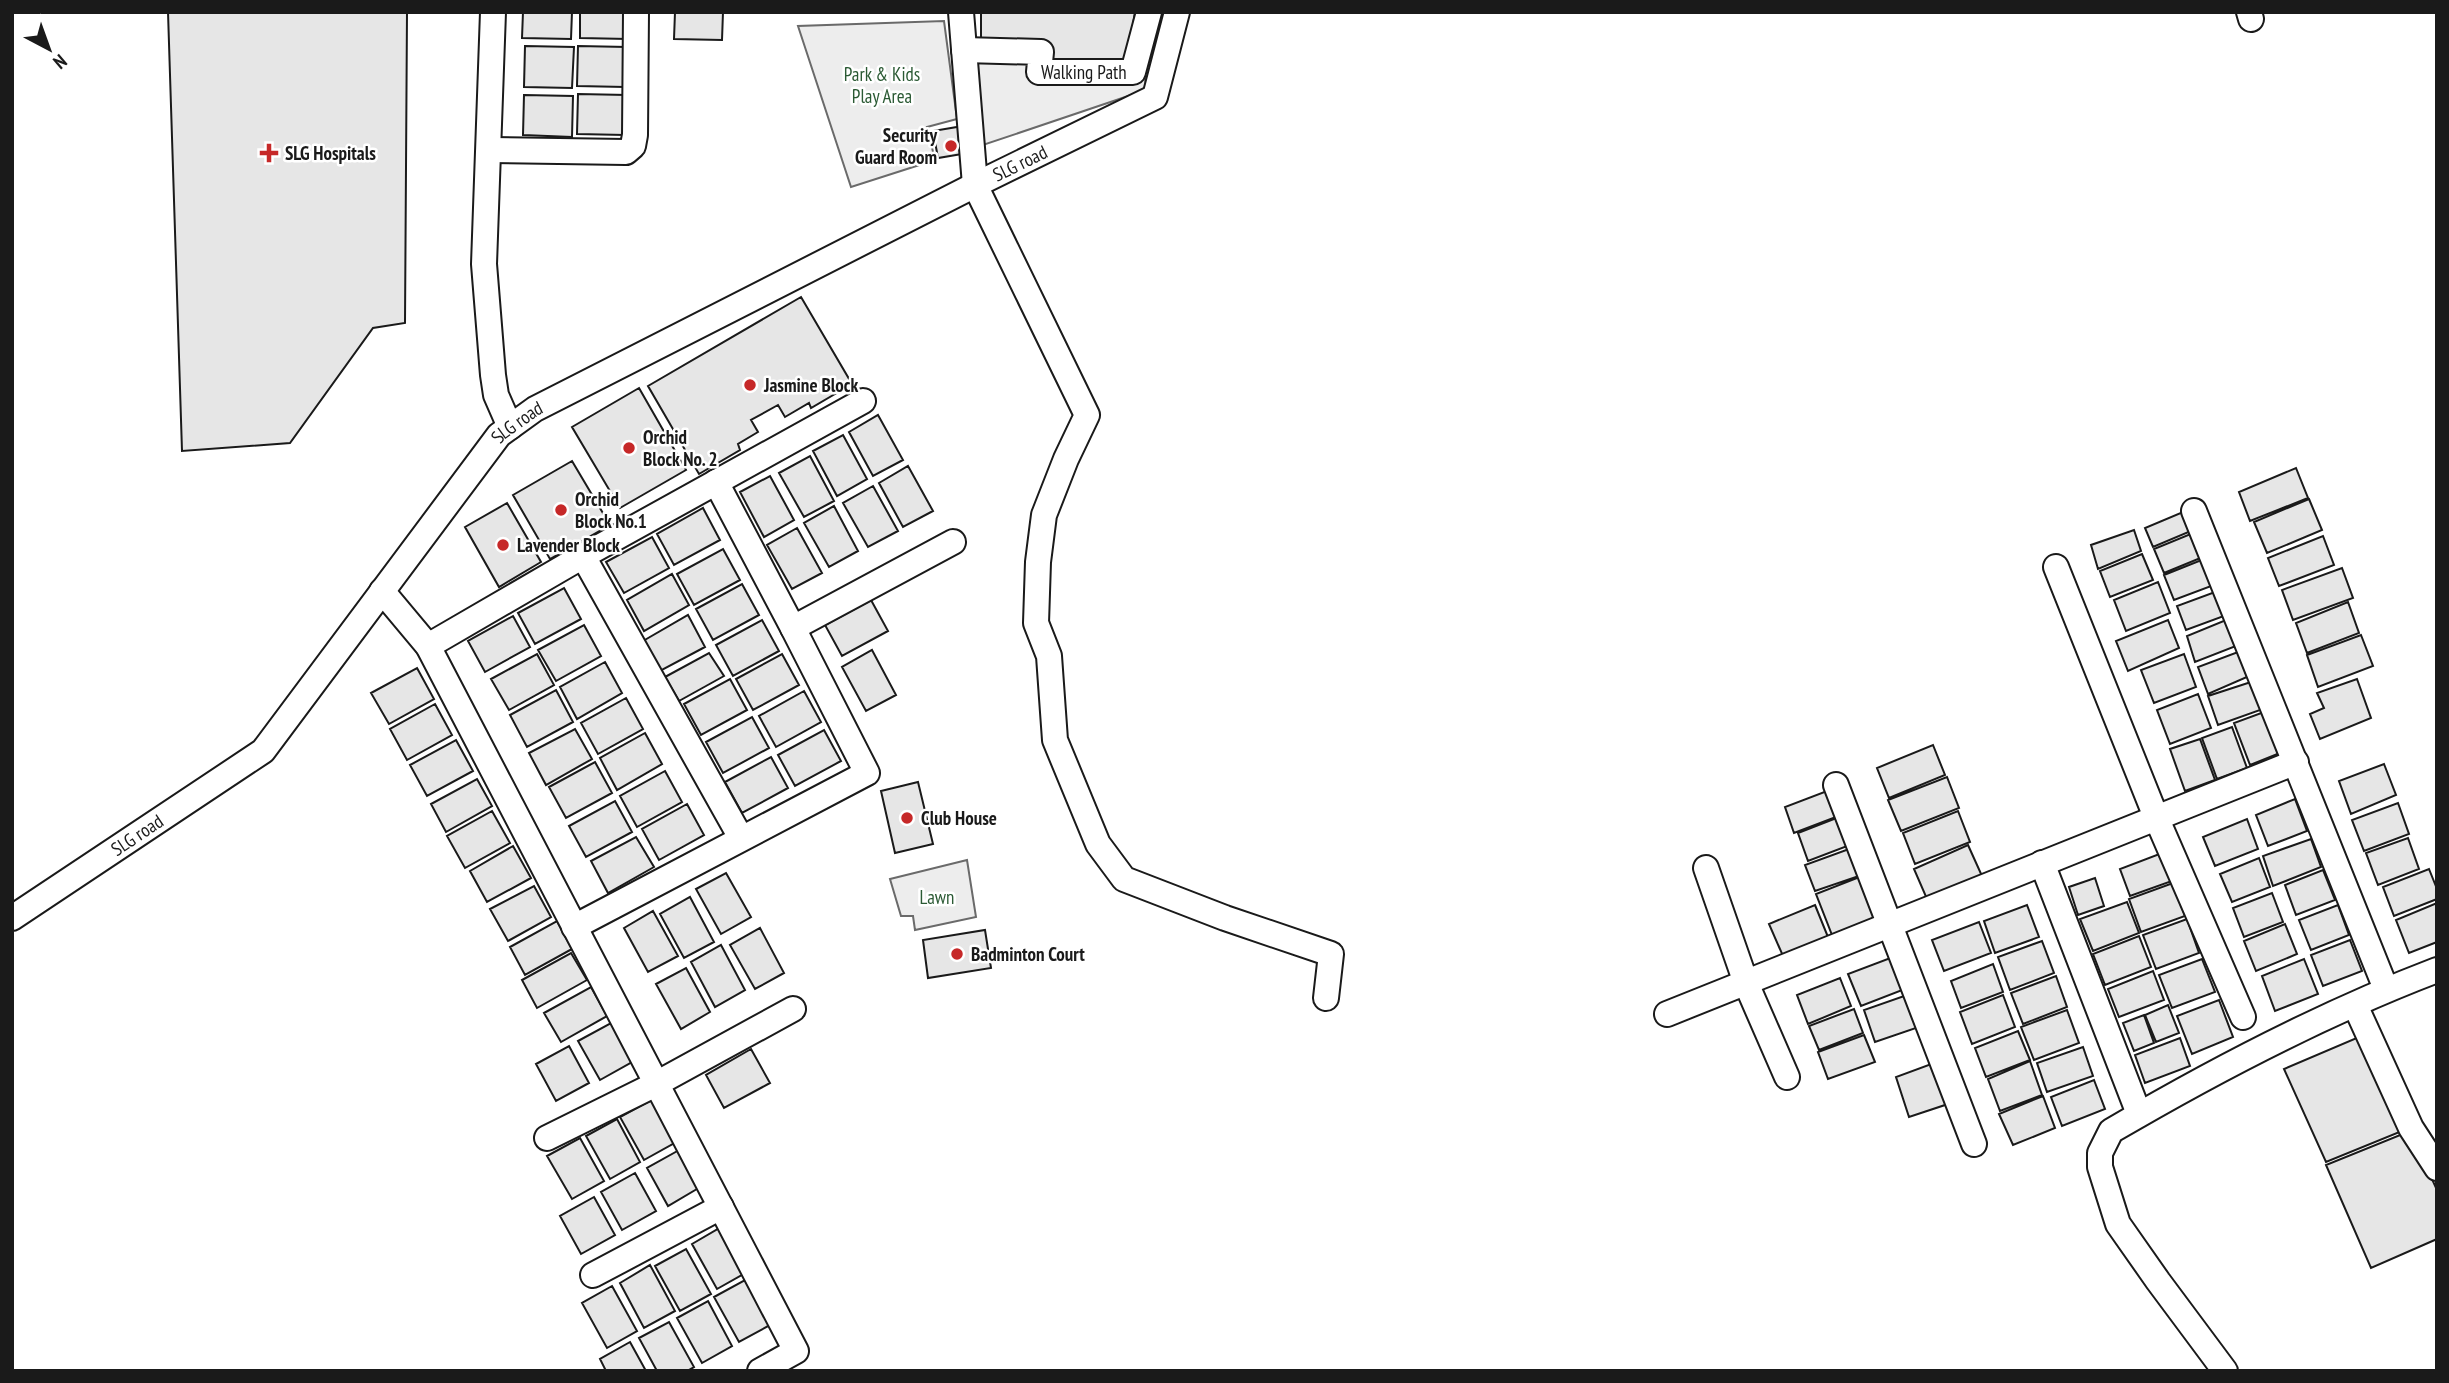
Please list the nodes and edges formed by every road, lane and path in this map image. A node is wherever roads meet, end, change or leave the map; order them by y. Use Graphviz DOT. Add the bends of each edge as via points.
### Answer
graph roads {
  1 [pos="493,12"];
  2 [pos="636,12"];
  3 [pos="961,12"];
  4 [pos="1149,12"];
  5 [pos="1177,12"];
  6 [pos="964,50"];
  7 [pos="489,150"];
  8 [pos="975,185"];
  9 [pos="863,401"];
  10 [pos="509,427"];
  11 [pos="716,482"];
  12 [pos="2194,511"];
  13 [pos="953,542"];
  14 [pos="583,556"];
  15 [pos="2056,567"];
  16 [pos="382,591"];
  17 [pos="793,628"];
  18 [pos="428,646"];
  19 [pos="2296,762"];
  20 [pos="1836,785"];
  21 [pos="2156,817"];
  22 [pos="741,838"];
  23 [pos="2042,863"];
  24 [pos="1706,868"];
  25 [pos="12,918"];
  26 [pos="1889,925"];
  27 [pos="574,927"];
  28 [pos="2437,970"];
  29 [pos="1746,982"];
  30 [pos="2386,989"];
  31 [pos="1326,998"];
  32 [pos="2355,1005"];
  33 [pos="793,1009"];
  34 [pos="1667,1014"];
  35 [pos="2244,1017"];
  36 [pos="1787,1077"];
  37 [pos="656,1084"];
  38 [pos="2139,1114"];
  39 [pos="547,1138"];
  40 [pos="1974,1144"];
  41 [pos="2437,1168"];
  42 [pos="720,1207"];
  43 [pos="593,1275"];
  44 [pos="2224,1370"];
  45 [pos="760,1371"];
  1 -- 7 [label="street"];
  2 -- 7 [label="street" via="633,146 626,152"];
  3 -- 6 [label="street"];
  4 -- 6 [label="street, Walking Path" via="1133,72 1039,72 1041,52"];
  5 -- 8 [label="street, SLG road" via="1155,97"];
  6 -- 8 [label="street"];
  7 -- 10 [label="street" via="484,264 492,375"];
  8 -- 10 [label="street, SLG road" via="535,409"];
  8 -- 31 [label="street" via="1087,415 1044,515 1036,623 1049,656 1055,740 1098,844 1124,879 1331,954"];
  9 -- 11 [label="street"];
  10 -- 16 [label="street, SLG road"];
  11 -- 14 [label="street"];
  11 -- 17 [label="street"];
  12 -- 19 [label="street"];
  13 -- 17 [label="street"];
  14 -- 18 [label="street"];
  14 -- 22 [label="street"];
  15 -- 21 [label="street"];
  16 -- 18 [label="street"];
  16 -- 25 [label="street, SLG road" via="263,751"];
  17 -- 22 [label="street" via="867,774"];
  18 -- 27 [label="street"];
  19 -- 21 [label="street"];
  19 -- 30 [label="street"];
  20 -- 26 [label="street"];
  21 -- 23 [label="street"];
  21 -- 35 [label="street"];
  22 -- 27 [label="street"];
  23 -- 26 [label="street"];
  23 -- 38 [label="street"];
  24 -- 29 [label="street"];
  26 -- 29 [label="street"];
  26 -- 40 [label="street"];
  27 -- 37 [label="street"];
  28 -- 30 [label="street"];
  29 -- 34 [label="street"];
  29 -- 36 [label="street"];
  30 -- 32 [label="street"];
  32 -- 38 [label="street" via="2258,1049"];
  32 -- 41 [label="street" via="2411,1129"];
  33 -- 37 [label="street"];
  37 -- 39 [label="street"];
  37 -- 42 [label="street"];
  38 -- 44 [label="street" via="2111,1131 2099,1167 2118,1224"];
  42 -- 43 [label="street"];
  42 -- 45 [label="street" via="796,1352"];
}
